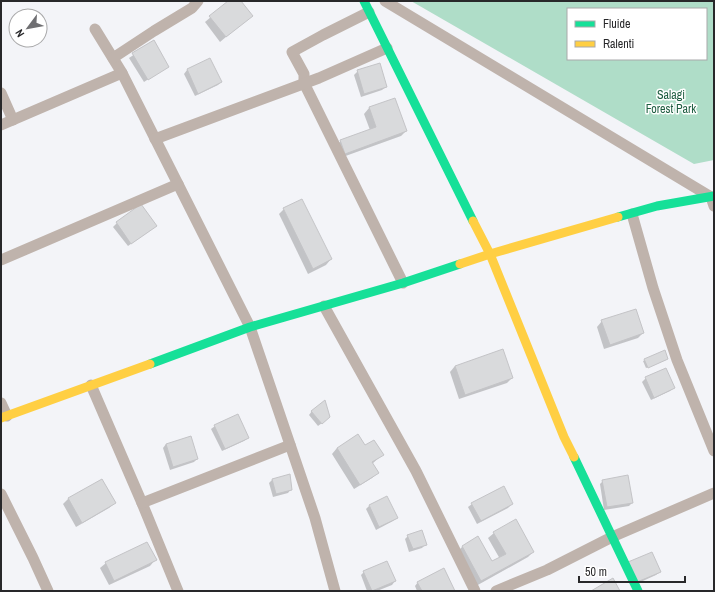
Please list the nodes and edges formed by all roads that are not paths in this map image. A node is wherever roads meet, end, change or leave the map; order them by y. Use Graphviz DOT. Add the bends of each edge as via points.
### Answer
graph roads {
  1 [pos="198,1"];
  2 [pos="364,1"];
  3 [pos="384,1"];
  4 [pos="369,12"];
  5 [pos="95,29"];
  6 [pos="386,48"];
  7 [pos="113,58"];
  8 [pos="122,73"];
  9 [pos="304,83"];
  10 [pos="1,94"];
  11 [pos="14,120"];
  12 [pos="1,125"];
  13 [pos="155,139"];
  14 [pos="178,184"];
  15 [pos="713,199"];
  16 [pos="632,214"];
  17 [pos="490,254"];
  18 [pos="1,260"];
  19 [pos="403,283"];
  20 [pos="324,306"];
  21 [pos="250,328"];
  22 [pos="90,386"];
  23 [pos="1,403"];
  24 [pos="4,417"];
  25 [pos="290,445"];
  26 [pos="714,451"];
  27 [pos="714,493"];
  28 [pos="1,494"];
  29 [pos="142,503"];
  30 [pos="612,537"];
  31 [pos="48,591"];
  32 [pos="178,591"];
  33 [pos="335,591"];
  34 [pos="475,591"];
  35 [pos="496,591"];
  36 [pos="638,591"];
  1 -- 7 [label="street" via="192,8"];
  2 -- 4 [label="street"];
  3 -- 15 [label="street"];
  4 -- 6 [label="street"];
  4 -- 9 [label="street" via="292,52 304,74"];
  5 -- 7 [label="street"];
  6 -- 9 [label="street"];
  6 -- 17 [label="street"];
  7 -- 8 [label="street"];
  8 -- 11 [label="street"];
  8 -- 13 [label="street"];
  9 -- 13 [label="street"];
  9 -- 19 [label="street"];
  10 -- 11 [label="street"];
  11 -- 12 [label="street"];
  13 -- 14 [label="street"];
  14 -- 18 [label="street"];
  14 -- 21 [label="street"];
  15 -- 16 [label="street" via="657,206"];
  16 -- 17 [label="street"];
  16 -- 26 [label="street" via="677,360"];
  17 -- 19 [label="street"];
  17 -- 30 [label="street" via="564,438"];
  19 -- 20 [label="street"];
  20 -- 21 [label="street"];
  20 -- 34 [label="street" via="416,471"];
  21 -- 22 [label="street"];
  21 -- 25 [label="street"];
  22 -- 24 [label="street"];
  22 -- 29 [label="street"];
  23 -- 24 [label="street"];
  25 -- 29 [label="street"];
  25 -- 33 [label="street" via="315,518"];
  27 -- 30 [label="street"];
  28 -- 31 [label="street"];
  29 -- 32 [label="street"];
  30 -- 35 [label="street" via="547,570"];
  30 -- 36 [label="street"];
}
